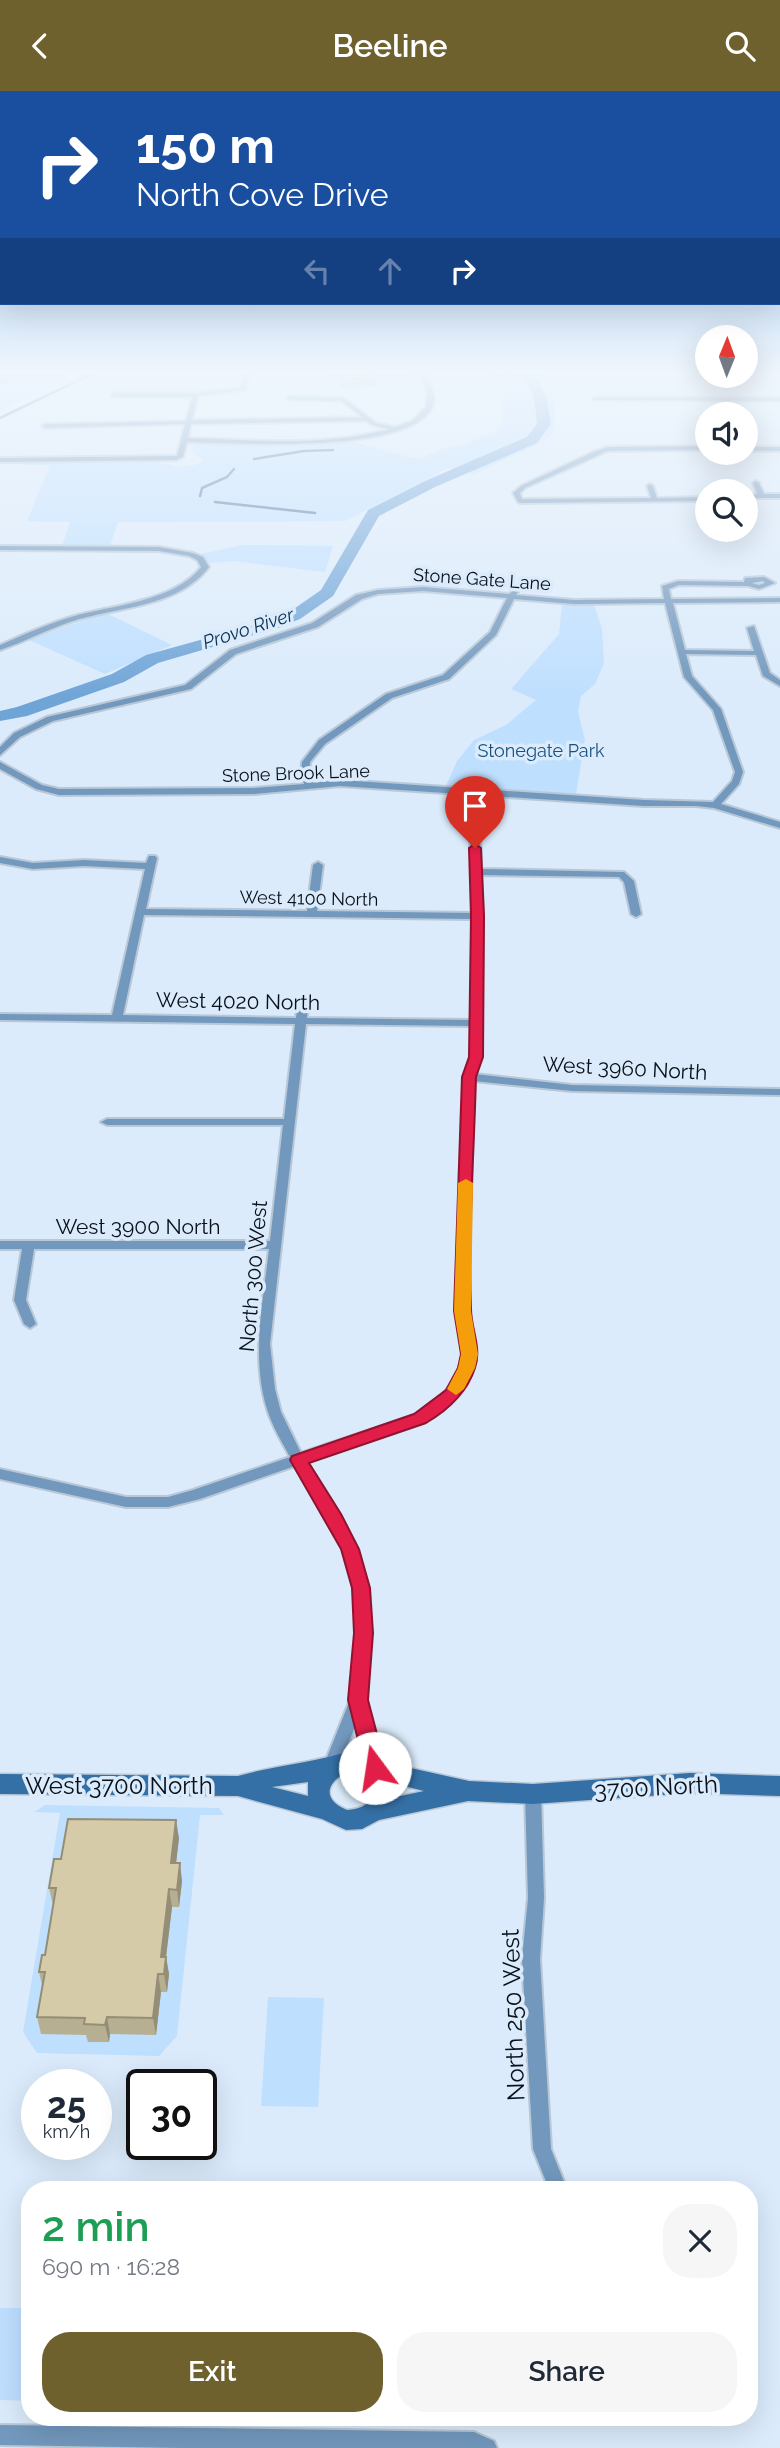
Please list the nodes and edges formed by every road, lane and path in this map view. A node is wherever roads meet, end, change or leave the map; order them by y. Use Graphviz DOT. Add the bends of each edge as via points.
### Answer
graph roads {
  1 [pos="536,481"];
  2 [pos="650,486"];
  3 [pos="758,490"];
  4 [pos="761,496"];
  5 [pos="780,496"];
  6 [pos="695,499"];
  7 [pos="654,501"];
  8 [pos="0,548"];
  9 [pos="748,584"];
  10 [pos="514,595"];
  11 [pos="780,599"];
  12 [pos="667,600"];
  13 [pos="704,601"];
  14 [pos="751,628"];
  15 [pos="0,648"];
  16 [pos="681,652"];
  17 [pos="759,653"];
  18 [pos="780,684"];
  19 [pos="0,752"];
  20 [pos="3,768"];
  21 [pos="309,785"];
  22 [pos="715,805"];
  23 [pos="780,825"];
  24 [pos="475,834"];
  25 [pos="0,860"];
  26 [pos="318,865"];
  27 [pos="476,872"];
  28 [pos="141,912"];
  29 [pos="312,913"];
  30 [pos="636,914"];
  31 [pos="478,916"];
  32 [pos="303,1003"];
  33 [pos="0,1017"];
  34 [pos="117,1019"];
  35 [pos="301,1021"];
  36 [pos="476,1023"];
  37 [pos="469,1077"];
  38 [pos="780,1092"];
  39 [pos="107,1122"];
  40 [pos="289,1122"];
  41 [pos="0,1245"];
  42 [pos="29,1245"];
  43 [pos="276,1245"];
  44 [pos="30,1324"];
  45 [pos="298,1460"];
  46 [pos="0,1474"];
  47 [pos="358,1700"];
  48 [pos="329,1768"];
  49 [pos="376,1769"];
  50 [pos="0,1784"];
  51 [pos="238,1786"];
  52 [pos="780,1786"];
  53 [pos="469,1791"];
  54 [pos="533,1794"];
  55 [pos="326,1810"];
  56 [pos="375,1811"];
  57 [pos="555,2181"];
  58 [pos="0,2435"];
  59 [pos="487,2448"];
  1 -- 7 [label="street" via="516,493 520,501"];
  2 -- 7 [label="street"];
  3 -- 4 [label="street"];
  4 -- 5 [label="street"];
  6 -- 7 [label="street"];
  8 -- 15 [label="street" via="177,551 196,556 205,566 201,575 162,596 76,618"];
  9 -- 12 [label="street" via="669,585"];
  10 -- 12 [label="street, Stone Gate Lane" via="574,602"];
  10 -- 19 [label="street, Stone Gate Lane" via="423,589 359,597 315,625 233,652 188,687 50,719 17,735"];
  10 -- 21 [label="street" via="493,633 446,677 389,696 322,742 306,762"];
  11 -- 13 [label="street, Stone Gate Lane"];
  12 -- 13 [label="street, Stone Gate Lane"];
  12 -- 16 [label="street"];
  14 -- 17 [label="street"];
  16 -- 17 [label="street"];
  16 -- 22 [label="street" via="688,677 721,716 739,772"];
  17 -- 18 [label="street" via="766,674"];
  20 -- 21 [label="street, Stone Brook Lane" via="39,787 79,793 265,791"];
  21 -- 22 [label="street, Stone Brook Lane" via="340,783"];
  22 -- 23 [label="street, Stone Brook Lane"];
  24 -- 27 [label="street"];
  25 -- 28 [label="street" via="33,866 151,862"];
  26 -- 29 [label="street"];
  27 -- 30 [label="street" via="621,874 629,881"];
  27 -- 31 [label="street"];
  28 -- 29 [label="street, West 4100 North"];
  28 -- 34 [label="street"];
  29 -- 31 [label="street, West 4100 North"];
  31 -- 36 [label="street"];
  32 -- 35 [label="street, North 300 West"];
  33 -- 34 [label="street, West 4020 North"];
  34 -- 35 [label="street, West 4020 North"];
  35 -- 36 [label="street, West 4020 North"];
  35 -- 40 [label="street, North 300 West"];
  36 -- 37 [label="street" via="476,1057"];
  37 -- 38 [label="street, West 3960 North" via="572,1088"];
  37 -- 45 [label="street" via="462,1311 469,1354 464,1375 453,1394 420,1419"];
  39 -- 40 [label="street"];
  40 -- 43 [label="street, North 300 West"];
  41 -- 42 [label="street, West 3900 North"];
  42 -- 43 [label="street, West 3900 North"];
  42 -- 44 [label="street" via="20,1300"];
  43 -- 45 [label="street, North 300 West" via="264,1344 266,1369 274,1412"];
  45 -- 46 [label="street" via="168,1502 126,1502"];
  45 -- 47 [label="street, North 300 West" via="350,1549 361,1588"];
  47 -- 48 [label="street, North 300 West"];
  47 -- 49 [label="street, North 300 West"];
  48 -- 49 [label="main road" via="353,1761"];
  48 -- 51 [label="main road, West 3700 North"];
  48 -- 55 [label="main road" via="317,1789"];
  49 -- 53 [label="main road"];
  49 -- 56 [label="main road" via="386,1791"];
  50 -- 51 [label="main road, West 3700 North"];
  51 -- 55 [label="main road, West 3700 North"];
  52 -- 54 [label="main road, 3700 North" via="690,1783"];
  53 -- 54 [label="main road"];
  53 -- 56 [label="main road"];
  54 -- 57 [label="street, North 250 West" via="536,1898 531,1959 542,2149"];
  55 -- 56 [label="main road" via="350,1820"];
  58 -- 59 [label="street" via="474,2442"];
}
